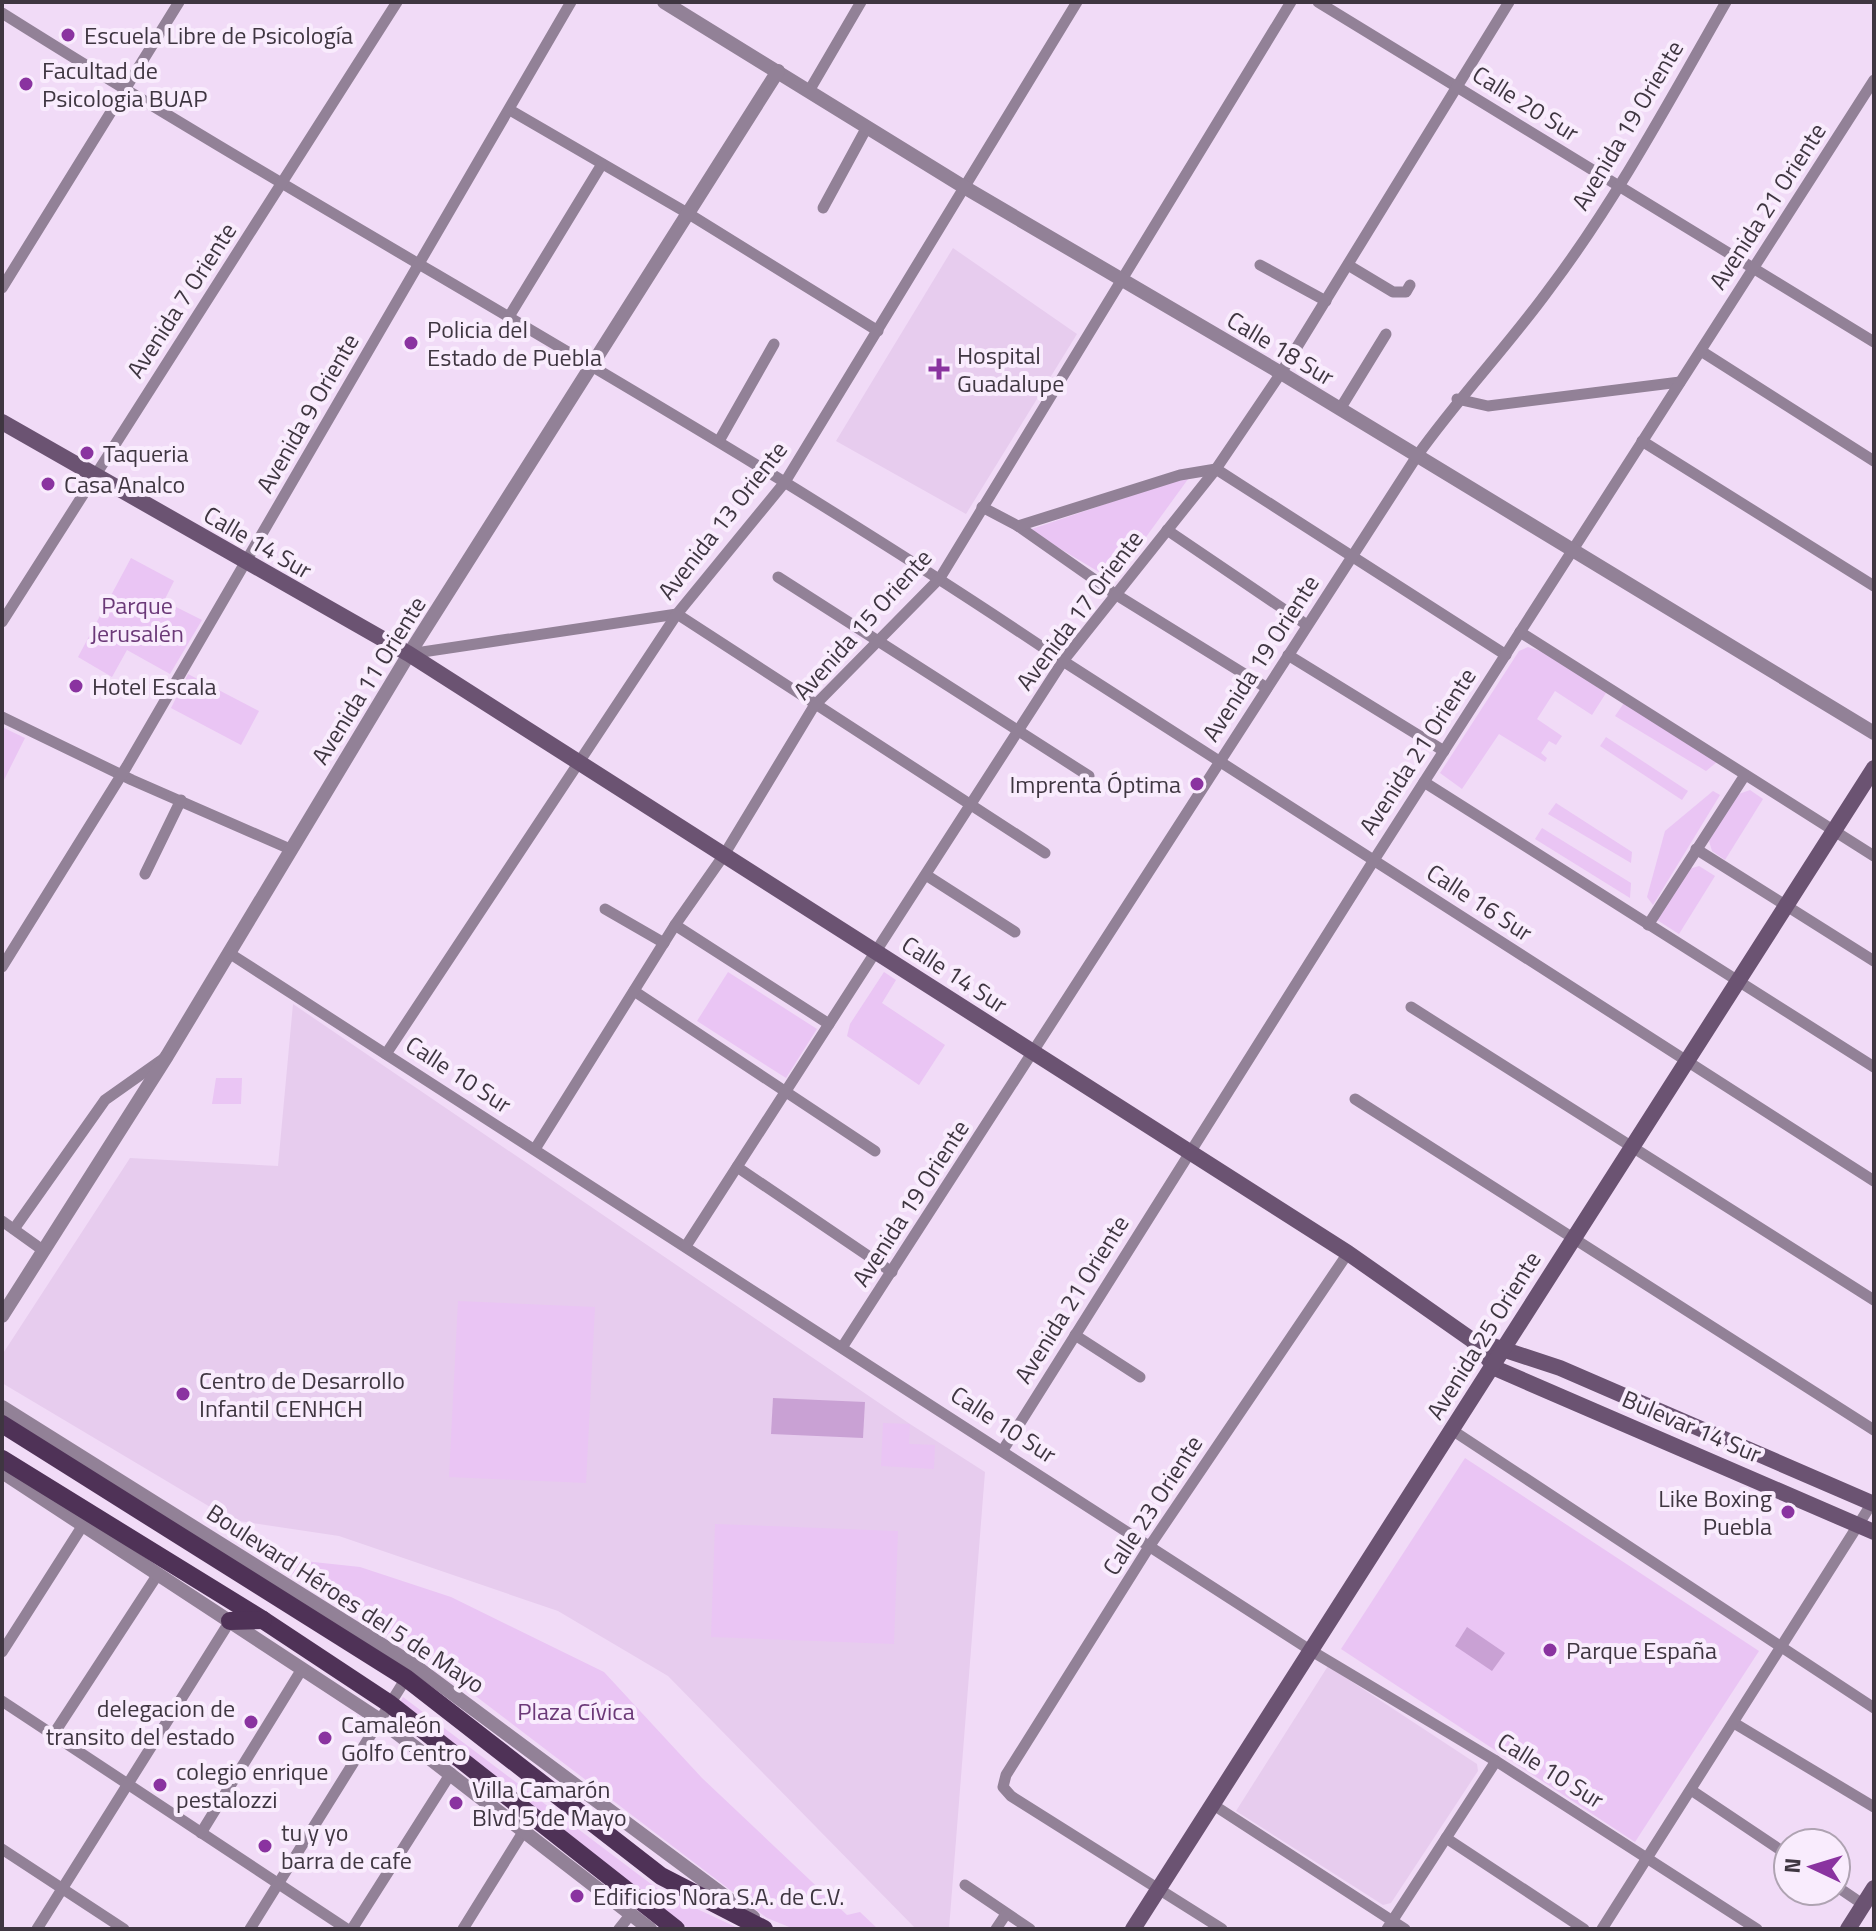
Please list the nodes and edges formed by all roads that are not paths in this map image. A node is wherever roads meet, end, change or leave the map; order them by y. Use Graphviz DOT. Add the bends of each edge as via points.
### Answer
graph roads {
  1 [pos="179,2"];
  2 [pos="397,2"];
  3 [pos="571,2"];
  4 [pos="664,2"];
  5 [pos="861,2"];
  6 [pos="1077,2"];
  7 [pos="1291,2"];
  8 [pos="1318,2"];
  9 [pos="1509,2"];
  10 [pos="1726,2"];
  11 [pos="2,13"];
  12 [pos="778,71"];
  13 [pos="1874,80"];
  14 [pos="1457,87"];
  15 [pos="124,90"];
  16 [pos="809,91"];
  17 [pos="510,110"];
  18 [pos="867,127"];
  19 [pos="602,164"];
  20 [pos="282,183"];
  21 [pos="1617,186"];
  22 [pos="964,187"];
  23 [pos="823,208"];
  24 [pos="689,214"];
  25 [pos="420,264"];
  26 [pos="1260,265"];
  27 [pos="1348,265"];
  28 [pos="1754,267"];
  29 [pos="1121,279"];
  30 [pos="1410,285"];
  31 [pos="2,288"];
  32 [pos="1326,301"];
  33 [pos="510,315"];
  34 [pos="878,331"];
  35 [pos="1386,334"];
  36 [pos="1874,342"];
  37 [pos="774,344"];
  38 [pos="1701,351"];
  39 [pos="592,363"];
  40 [pos="1281,373"];
  41 [pos="1680,382"];
  42 [pos="1457,399"];
  43 [pos="1340,409"];
  44 [pos="2,422"];
  45 [pos="719,441"];
  46 [pos="1642,441"];
  47 [pos="1417,456"];
  48 [pos="1874,461"];
  49 [pos="1216,469"];
  50 [pos="95,475"];
  51 [pos="785,482"];
  52 [pos="982,507"];
  53 [pos="1018,526"];
  54 [pos="1167,530"];
  55 [pos="1573,550"];
  56 [pos="1350,558"];
  57 [pos="244,563"];
  58 [pos="778,577"];
  59 [pos="940,578"];
  60 [pos="1874,586"];
  61 [pos="1115,594"];
  62 [pos="677,614"];
  63 [pos="2,622"];
  64 [pos="1307,625"];
  65 [pos="1520,632"];
  66 [pos="878,642"];
  67 [pos="409,654"];
  68 [pos="1288,655"];
  69 [pos="1506,655"];
  70 [pos="1063,661"];
  71 [pos="1267,688"];
  72 [pos="814,706"];
  73 [pos="2,717"];
  74 [pos="1019,731"];
  75 [pos="1874,733"];
  76 [pos="1444,751"];
  77 [pos="577,761"];
  78 [pos="1220,761"];
  79 [pos="1874,768"];
  80 [pos="121,774"];
  81 [pos="1745,775"];
  82 [pos="1089,776"];
  83 [pos="1424,782"];
  84 [pos="181,800"];
  85 [pos="972,807"];
  86 [pos="1834,831"];
  87 [pos="290,849"];
  88 [pos="1696,849"];
  89 [pos="1045,853"];
  90 [pos="724,855"];
  91 [pos="1874,856"];
  92 [pos="1374,860"];
  93 [pos="145,874"];
  94 [pos="926,875"];
  95 [pos="1787,904"];
  96 [pos="605,909"];
  97 [pos="675,925"];
  98 [pos="1648,925"];
  99 [pos="1015,932"];
  100 [pos="664,943"];
  101 [pos="876,952"];
  102 [pos="229,953"];
  103 [pos="1874,961"];
  104 [pos="2,967"];
  105 [pos="1736,981"];
  106 [pos="634,991"];
  107 [pos="1411,1007"];
  108 [pos="829,1024"];
  109 [pos="1033,1053"];
  110 [pos="386,1054"];
  111 [pos="167,1056"];
  112 [pos="1687,1061"];
  113 [pos="1874,1067"];
  114 [pos="786,1091"];
  115 [pos="1355,1099"];
  116 [pos="1631,1148"];
  117 [pos="535,1149"];
  118 [pos="875,1151"];
  119 [pos="1190,1152"];
  120 [pos="737,1167"];
  121 [pos="1874,1181"];
  122 [pos="2,1221"];
  123 [pos="14,1229"];
  124 [pos="1573,1240"];
  125 [pos="686,1246"];
  126 [pos="44,1251"];
  127 [pos="1348,1253"];
  128 [pos="892,1272"];
  129 [pos="1874,1300"];
  130 [pos="2,1316"];
  131 [pos="1075,1335"];
  132 [pos="1472,1340"];
  133 [pos="843,1346"];
  134 [pos="1501,1348"];
  135 [pos="1492,1364"];
  136 [pos="1140,1377"];
  137 [pos="2,1407"];
  138 [pos="2,1424"];
  139 [pos="1452,1430"];
  140 [pos="1874,1430"];
  141 [pos="1003,1450"];
  142 [pos="4,1473"];
  143 [pos="1873,1502"];
  144 [pos="83,1525"];
  145 [pos="1866,1528"];
  146 [pos="1149,1547"];
  147 [pos="158,1574"];
  148 [pos="263,1620"];
  149 [pos="230,1621"];
  150 [pos="1782,1648"];
  151 [pos="1310,1650"];
  152 [pos="2,1652"];
  153 [pos="302,1669"];
  154 [pos="410,1672"];
  155 [pos="2,1701"];
  156 [pos="1874,1708"];
  157 [pos="385,1712"];
  158 [pos="1734,1723"];
  159 [pos="53,1735"];
  160 [pos="1496,1761"];
  161 [pos="451,1773"];
  162 [pos="128,1784"];
  163 [pos="1691,1790"];
  164 [pos="1212,1804"];
  165 [pos="1874,1807"];
  166 [pos="525,1829"];
  167 [pos="201,1833"];
  168 [pos="1446,1838"];
  169 [pos="1772,1844"];
  170 [pos="2,1849"];
  171 [pos="1648,1857"];
  172 [pos="278,1883"];
  173 [pos="965,1885"];
  174 [pos="1874,1888"];
  175 [pos="63,1889"];
  176 [pos="623,1889"];
  177 [pos="1159,1889"];
  178 [pos="1852,1897"];
  179 [pos="1864,1905"];
  180 [pos="631,1914"];
  181 [pos="1006,1914"];
  182 [pos="1390,1925"];
  183 [pos="37,1929"];
  184 [pos="124,1929"];
  185 [pos="250,1929"];
  186 [pos="350,1929"];
  187 [pos="463,1929"];
  188 [pos="619,1929"];
  189 [pos="650,1929"];
  190 [pos="658,1929"];
  191 [pos="676,1929"];
  192 [pos="767,1929"];
  193 [pos="996,1929"];
  194 [pos="1030,1929"];
  195 [pos="1133,1929"];
  196 [pos="1222,1929"];
  197 [pos="1405,1929"];
  198 [pos="1584,1929"];
  199 [pos="1602,1929"];
  200 [pos="1757,1929"];
  201 [pos="1848,1929"];
  1 -- 15 [label="street"];
  2 -- 20 [label="street, Avenida 7 Oriente"];
  3 -- 17 [label="street, Avenida 9 Oriente"];
  4 -- 12 [label="street, Calle 18 Sur"];
  5 -- 16 [label="street"];
  6 -- 22 [label="street, Avenida 13 Oriente"];
  7 -- 29 [label="street, Avenida 15 Oriente"];
  8 -- 14 [label="street, Calle 20 Sur"];
  9 -- 14 [label="street, Avenida 17 Oriente"];
  10 -- 21 [label="street, Avenida 19 Oriente"];
  11 -- 15 [label="street, Calle 16 Sur"];
  12 -- 16 [label="street, Calle 18 Sur"];
  12 -- 24 [label="street, Avenida 11 Oriente"];
  13 -- 28 [label="street, Avenida 21 Oriente"];
  14 -- 21 [label="street, Calle 20 Sur"];
  14 -- 27 [label="street, Avenida 17 Oriente"];
  15 -- 20 [label="street, Calle 16 Sur"];
  15 -- 31 [label="street"];
  16 -- 18 [label="street, Calle 18 Sur"];
  17 -- 19 [label="street"];
  17 -- 25 [label="street, Avenida 9 Oriente"];
  18 -- 22 [label="street, Calle 18 Sur"];
  18 -- 23 [label="street"];
  19 -- 24 [label="street"];
  19 -- 33 [label="street"];
  20 -- 25 [label="street, Calle 16 Sur"];
  20 -- 50 [label="street, Avenida 7 Oriente"];
  21 -- 28 [label="street, Calle 20 Sur"];
  21 -- 42 [label="street, Avenida 19 Oriente" via="1548,291"];
  22 -- 29 [label="street, Calle 18 Sur"];
  22 -- 34 [label="street, Avenida 13 Oriente"];
  24 -- 34 [label="street"];
  24 -- 39 [label="street, Avenida 11 Oriente"];
  25 -- 33 [label="street, Calle 16 Sur"];
  25 -- 57 [label="street, Avenida 9 Oriente"];
  26 -- 32 [label="street"];
  27 -- 30 [label="street" via="1393,292 1406,292"];
  27 -- 32 [label="street, Avenida 17 Oriente"];
  28 -- 36 [label="street, Calle 20 Sur"];
  28 -- 38 [label="street, Avenida 21 Oriente"];
  29 -- 40 [label="street, Calle 18 Sur"];
  29 -- 52 [label="street, Avenida 15 Oriente"];
  32 -- 40 [label="street, Avenida 17 Oriente"];
  33 -- 39 [label="street, Calle 16 Sur"];
  34 -- 51 [label="street, Avenida 13 Oriente"];
  35 -- 43 [label="street"];
  37 -- 45 [label="street"];
  38 -- 41 [label="street, Avenida 21 Oriente"];
  38 -- 48 [label="street"];
  39 -- 45 [label="street, Calle 16 Sur"];
  39 -- 67 [label="street, Avenida 11 Oriente"];
  40 -- 43 [label="street, Calle 18 Sur"];
  40 -- 49 [label="street, Avenida 17 Oriente"];
  41 -- 42 [label="street" via="1488,406"];
  41 -- 46 [label="street, Avenida 21 Oriente"];
  42 -- 47 [label="street, Avenida 19 Oriente"];
  43 -- 47 [label="street, Calle 18 Sur"];
  44 -- 50 [label="main road, Calle 14 Sur"];
  45 -- 51 [label="street, Calle 16 Sur"];
  46 -- 55 [label="street, Avenida 21 Oriente"];
  46 -- 60 [label="street"];
  47 -- 55 [label="street, Calle 18 Sur"];
  47 -- 56 [label="street, Avenida 19 Oriente"];
  49 -- 53 [label="street" via="1180,475"];
  49 -- 54 [label="street, Avenida 17 Oriente"];
  49 -- 56 [label="street"];
  50 -- 57 [label="main road, Calle 14 Sur"];
  50 -- 63 [label="street, Avenida 7 Oriente"];
  51 -- 59 [label="street, Calle 16 Sur"];
  51 -- 62 [label="street, Avenida 13 Oriente"];
  52 -- 53 [label="street"];
  52 -- 59 [label="street, Avenida 15 Oriente"];
  53 -- 61 [label="street"];
  54 -- 61 [label="street, Avenida 17 Oriente"];
  54 -- 64 [label="street"];
  55 -- 65 [label="street, Avenida 21 Oriente"];
  55 -- 75 [label="street, Calle 18 Sur"];
  56 -- 64 [label="street, Avenida 19 Oriente"];
  56 -- 69 [label="street"];
  57 -- 67 [label="main road, Calle 14 Sur"];
  57 -- 80 [label="street, Avenida 9 Oriente"];
  58 -- 66 [label="street"];
  59 -- 66 [label="street, Avenida 15 Oriente"];
  59 -- 70 [label="street, Calle 16 Sur"];
  61 -- 70 [label="street, Avenida 17 Oriente"];
  61 -- 71 [label="street"];
  62 -- 67 [label="street"];
  62 -- 72 [label="street"];
  62 -- 77 [label="street, Avenida 13 Oriente"];
  64 -- 68 [label="street, Avenida 19 Oriente"];
  65 -- 69 [label="street, Avenida 21 Oriente"];
  65 -- 81 [label="street"];
  66 -- 72 [label="street, Avenida 15 Oriente"];
  66 -- 74 [label="street"];
  67 -- 77 [label="main road, Calle 14 Sur"];
  67 -- 87 [label="street, Avenida 11 Oriente"];
  68 -- 71 [label="street, Avenida 19 Oriente"];
  68 -- 76 [label="street"];
  69 -- 76 [label="street, Avenida 21 Oriente"];
  70 -- 74 [label="street, Avenida 17 Oriente"];
  70 -- 78 [label="street, Calle 16 Sur"];
  71 -- 78 [label="street, Avenida 19 Oriente"];
  72 -- 85 [label="street"];
  72 -- 90 [label="street, Avenida 15 Oriente"];
  73 -- 80 [label="street"];
  74 -- 82 [label="street"];
  74 -- 85 [label="street, Avenida 17 Oriente"];
  76 -- 83 [label="street, Avenida 21 Oriente"];
  77 -- 90 [label="main road, Calle 14 Sur"];
  77 -- 110 [label="street, Avenida 13 Oriente"];
  78 -- 92 [label="street, Calle 16 Sur"];
  78 -- 109 [label="street, Avenida 19 Oriente"];
  79 -- 86 [label="main road, Avenida 25 Oriente"];
  80 -- 84 [label="street"];
  80 -- 104 [label="street, Avenida 9 Oriente"];
  81 -- 86 [label="street"];
  81 -- 88 [label="street"];
  83 -- 92 [label="street, Avenida 21 Oriente"];
  83 -- 98 [label="street"];
  84 -- 87 [label="street"];
  84 -- 93 [label="street"];
  85 -- 89 [label="street"];
  85 -- 94 [label="street, Avenida 17 Oriente"];
  86 -- 91 [label="street"];
  86 -- 95 [label="main road, Avenida 25 Oriente"];
  87 -- 102 [label="street, Avenida 11 Oriente"];
  88 -- 95 [label="street"];
  88 -- 98 [label="street"];
  90 -- 97 [label="street, Avenida 15 Oriente"];
  90 -- 101 [label="main road, Calle 14 Sur"];
  92 -- 112 [label="street, Calle 16 Sur"];
  92 -- 119 [label="street, Avenida 21 Oriente"];
  94 -- 99 [label="street"];
  94 -- 101 [label="street, Avenida 17 Oriente"];
  95 -- 103 [label="street"];
  95 -- 105 [label="main road, Avenida 25 Oriente"];
  96 -- 100 [label="street"];
  97 -- 100 [label="street, Avenida 15 Oriente"];
  97 -- 108 [label="street"];
  98 -- 105 [label="street"];
  100 -- 106 [label="street, Avenida 15 Oriente"];
  101 -- 108 [label="street, Avenida 17 Oriente"];
  101 -- 109 [label="main road, Calle 14 Sur"];
  102 -- 110 [label="street, Calle 10 Sur"];
  102 -- 111 [label="street, Avenida 11 Oriente"];
  105 -- 112 [label="main road, Avenida 25 Oriente"];
  105 -- 113 [label="street"];
  106 -- 114 [label="street"];
  106 -- 117 [label="street, Avenida 15 Oriente"];
  107 -- 116 [label="street"];
  108 -- 114 [label="street, Avenida 17 Oriente"];
  109 -- 119 [label="main road, Calle 14 Sur"];
  109 -- 128 [label="street, Avenida 19 Oriente"];
  110 -- 117 [label="street, Calle 10 Sur"];
  111 -- 123 [label="street" via="105,1100"];
  111 -- 126 [label="street, Avenida 11 Oriente"];
  112 -- 116 [label="main road, Avenida 25 Oriente"];
  112 -- 121 [label="street, Calle 16 Sur"];
  114 -- 118 [label="street"];
  114 -- 120 [label="street, Avenida 17 Oriente"];
  115 -- 124 [label="street"];
  116 -- 124 [label="main road, Avenida 25 Oriente"];
  116 -- 129 [label="street"];
  117 -- 125 [label="street, Calle 10 Sur"];
  119 -- 127 [label="main road, Calle 14 Sur"];
  119 -- 131 [label="street, Avenida 21 Oriente"];
  120 -- 125 [label="street, Avenida 17 Oriente"];
  120 -- 128 [label="street"];
  122 -- 123 [label="street"];
  123 -- 126 [label="street"];
  124 -- 134 [label="main road, Avenida 25 Oriente"];
  124 -- 140 [label="street"];
  125 -- 133 [label="street, Calle 10 Sur"];
  126 -- 130 [label="street, Avenida 11 Oriente"];
  127 -- 132 [label="main road, Calle 14 Sur"];
  127 -- 146 [label="street, Calle 23 Oriente"];
  128 -- 133 [label="street, Avenida 19 Oriente"];
  131 -- 136 [label="street"];
  131 -- 141 [label="street, Avenida 21 Oriente"];
  132 -- 134 [label="main road, Calle 14 Sur"];
  132 -- 135 [label="main road, Calle 14 Sur"];
  133 -- 141 [label="street, Calle 10 Sur"];
  134 -- 135 [label="main road, Avenida 25 Oriente"];
  134 -- 143 [label="main road, Bulevar 14 Sur" via="1560,1368"];
  135 -- 139 [label="main road, Avenida 25 Oriente"];
  135 -- 145 [label="main road, Bulevar 14 Sur"];
  137 -- 154 [label="street, Boulevard Héroes del 5 de Mayo"];
  138 -- 154 [label="main road, Boulevard Héroes del 5 de Mayo"];
  139 -- 150 [label="street"];
  139 -- 151 [label="main road, Avenida 25 Oriente"];
  141 -- 146 [label="street, Calle 10 Sur"];
  142 -- 144 [label="street"];
  142 -- 148 [label="main road"];
  143 -- 145 [label="street"];
  144 -- 147 [label="street"];
  144 -- 152 [label="street"];
  145 -- 150 [label="street"];
  146 -- 151 [label="street, Calle 10 Sur"];
  146 -- 177 [label="street, Calle 23 Oriente" via="1003,1787"];
  147 -- 149 [label="street"];
  147 -- 159 [label="street"];
  148 -- 149 [label="main road"];
  148 -- 157 [label="main road"];
  149 -- 153 [label="street"];
  149 -- 162 [label="street"];
  150 -- 156 [label="street"];
  150 -- 158 [label="street"];
  151 -- 160 [label="street, Calle 10 Sur"];
  151 -- 164 [label="main road, Avenida 25 Oriente"];
  153 -- 157 [label="street"];
  153 -- 167 [label="street"];
  154 -- 157 [label="street"];
  154 -- 192 [label="main road, Boulevard Héroes del 5 de Mayo" via="661,1876"];
  155 -- 159 [label="street"];
  157 -- 161 [label="street"];
  157 -- 172 [label="street"];
  157 -- 176 [label="main road"];
  158 -- 163 [label="street"];
  158 -- 165 [label="street"];
  159 -- 162 [label="street"];
  160 -- 168 [label="street"];
  160 -- 171 [label="street, Calle 10 Sur"];
  161 -- 166 [label="street"];
  161 -- 186 [label="street"];
  162 -- 167 [label="street"];
  162 -- 175 [label="street"];
  163 -- 169 [label="street"];
  163 -- 171 [label="street"];
  164 -- 177 [label="main road, Avenida 25 Oriente"];
  164 -- 182 [label="street"];
  166 -- 180 [label="street"];
  166 -- 187 [label="street"];
  167 -- 172 [label="street"];
  168 -- 182 [label="street"];
  168 -- 198 [label="street"];
  170 -- 175 [label="street"];
  171 -- 199 [label="street"];
  171 -- 200 [label="street, Calle 10 Sur"];
  172 -- 185 [label="street"];
  172 -- 186 [label="street"];
  173 -- 181 [label="street"];
  174 -- 179 [label="main road"];
  175 -- 183 [label="street"];
  175 -- 184 [label="street"];
  176 -- 190 [label="main road"];
  176 -- 191 [label="main road"];
  177 -- 195 [label="main road, Avenida 25 Oriente"];
  177 -- 196 [label="street"];
  178 -- 179 [label="street"];
  179 -- 201 [label="main road"];
  180 -- 188 [label="street"];
  180 -- 189 [label="street"];
  181 -- 193 [label="street"];
  181 -- 194 [label="street"];
  182 -- 197 [label="street"];
}
